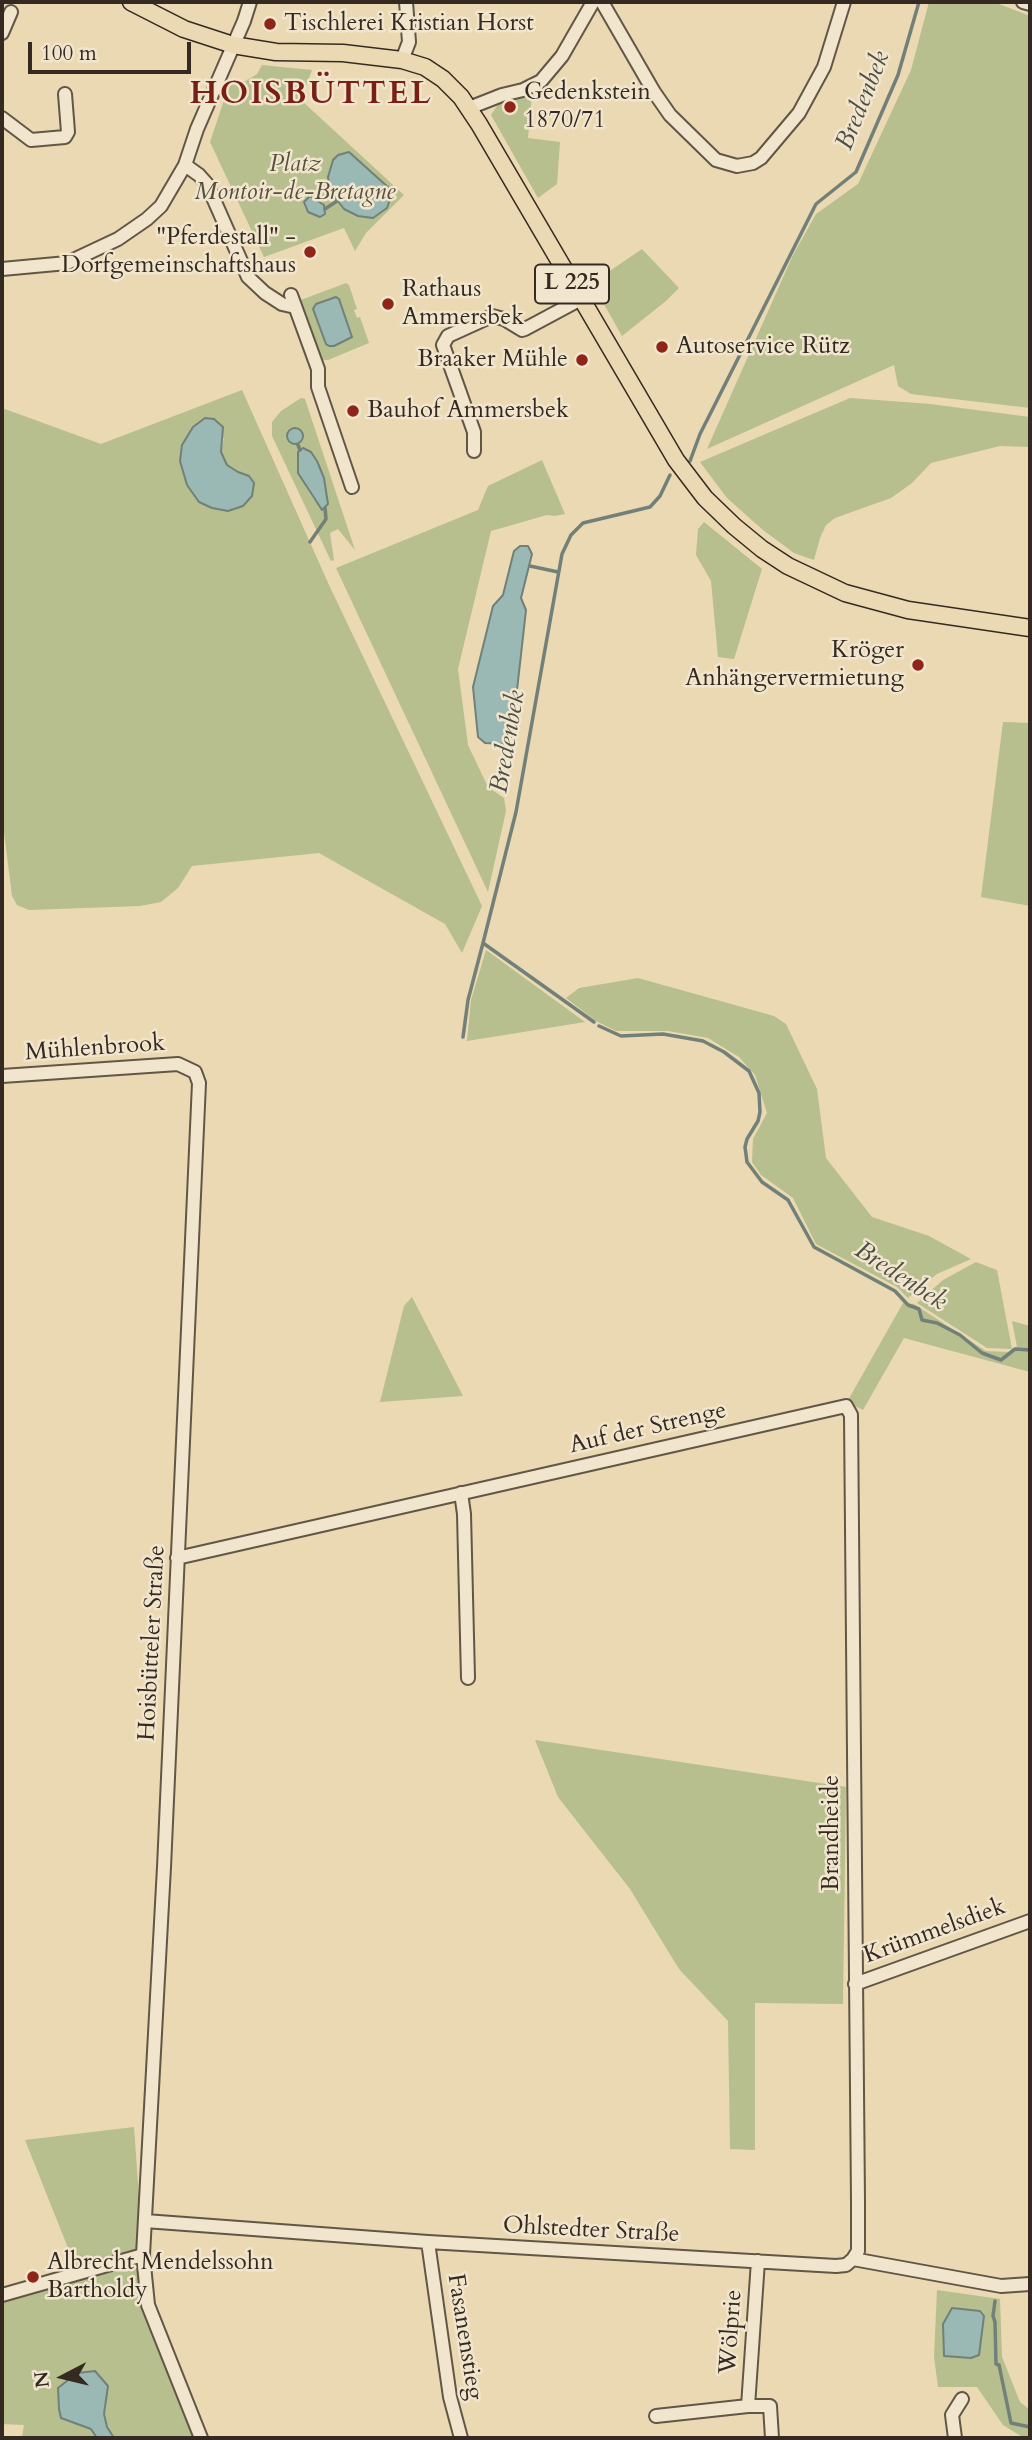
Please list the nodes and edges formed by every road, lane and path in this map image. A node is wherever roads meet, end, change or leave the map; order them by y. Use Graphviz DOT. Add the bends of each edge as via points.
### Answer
graph roads {
  1 [pos="131,2"];
  2 [pos="250,2"];
  3 [pos="406,2"];
  4 [pos="593,2"];
  5 [pos="602,2"];
  6 [pos="844,2"];
  7 [pos="1023,2"];
  8 [pos="1030,4"];
  9 [pos="11,12"];
  10 [pos="2,33"];
  11 [pos="233,45"];
  12 [pos="402,60"];
  13 [pos="65,94"];
  14 [pos="469,108"];
  15 [pos="2,118"];
  16 [pos="185,165"];
  17 [pos="2,269"];
  18 [pos="581,299"];
  19 [pos="474,451"];
  20 [pos="352,488"];
  21 [pos="1030,628"];
  22 [pos="191,1068"];
  23 [pos="2,1076"];
  24 [pos="846,1406"];
  25 [pos="461,1493"];
  26 [pos="177,1558"];
  27 [pos="468,1678"];
  28 [pos="1030,1921"];
  29 [pos="855,1984"];
  30 [pos="145,2221"];
  31 [pos="428,2242"];
  32 [pos="143,2255"];
  33 [pos="853,2259"];
  34 [pos="758,2261"];
  35 [pos="1030,2284"];
  36 [pos="2,2295"];
  37 [pos="962,2399"];
  38 [pos="748,2406"];
  39 [pos="656,2416"];
  40 [pos="201,2438"];
  41 [pos="461,2438"];
  42 [pos="772,2438"];
  43 [pos="955,2438"];
  1 -- 11 [label="main road, L 225" via="184,29"];
  2 -- 11 [label="street"];
  3 -- 12 [label="street" via="409,42"];
  4 -- 14 [label="street" via="562,56 541,81"];
  5 -- 6 [label="street" via="670,115 716,160 737,166 761,159 799,113 824,67"];
  7 -- 8 [label="street"];
  9 -- 10 [label="street"];
  11 -- 12 [label="main road, L 225"];
  11 -- 16 [label="street"];
  12 -- 14 [label="main road, L 225" via="443,79"];
  13 -- 15 [label="street" via="65,137 31,140"];
  14 -- 18 [label="main road, L 225"];
  16 -- 17 [label="street" via="161,206 118,239 67,262"];
  16 -- 20 [label="street" via="207,184 248,277 282,304 293,301"];
  18 -- 19 [label="street" via="526,329 492,316 448,335 443,345 474,432"];
  18 -- 21 [label="main road, L 225" via="685,474 748,539 825,586 866,600"];
  22 -- 23 [label="street, Mühlenbrook" via="161,1064"];
  22 -- 26 [label="street, Hoisbütteler Straße" via="200,1090"];
  24 -- 25 [label="street, Auf der Strenge"];
  24 -- 29 [label="street, Brandheide" via="851,1415"];
  25 -- 26 [label="street, Auf der Strenge"];
  25 -- 27 [label="street"];
  26 -- 30 [label="street, Hoisbütteler Straße"];
  28 -- 29 [label="street, Krümmelsdiek"];
  29 -- 33 [label="street, Brandheide" via="858,2250"];
  30 -- 31 [label="street, Ohlstedter Straße"];
  30 -- 32 [label="street, Hoisbütteler Straße"];
  31 -- 34 [label="street, Ohlstedter Straße"];
  31 -- 41 [label="street, Fasanenstieg" via="448,2385"];
  32 -- 36 [label="street"];
  32 -- 40 [label="street, Hoisbütteler Straße" via="148,2305"];
  33 -- 34 [label="street, Ohlstedter Straße" via="836,2266"];
  33 -- 35 [label="street, Ohlstedter Straße" via="1001,2286"];
  34 -- 38 [label="street, Wölprie"];
  37 -- 43 [label="street" via="952,2415"];
  38 -- 39 [label="street, Wölprie"];
  38 -- 42 [label="street, Wölprie" via="770,2406"];
}
